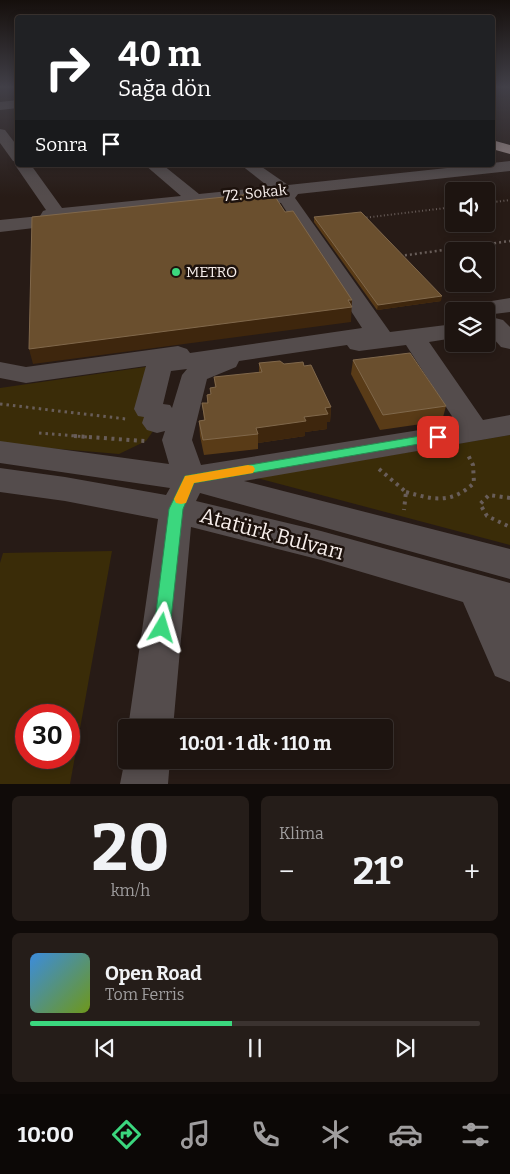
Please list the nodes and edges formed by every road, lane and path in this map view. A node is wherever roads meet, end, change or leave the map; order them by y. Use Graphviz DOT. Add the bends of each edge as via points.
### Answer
graph roads {
  1 [pos="0,133"];
  2 [pos="495,139"];
  3 [pos="510,144"];
  4 [pos="495,145"];
  5 [pos="510,150"];
  6 [pos="15,155"];
  7 [pos="510,166"];
  8 [pos="23,167"];
  9 [pos="155,167"];
  10 [pos="252,167"];
  11 [pos="428,167"];
  12 [pos="442,173"];
  13 [pos="510,182"];
  14 [pos="284,190"];
  15 [pos="397,194"];
  16 [pos="195,199"];
  17 [pos="510,200"];
  18 [pos="495,202"];
  19 [pos="310,204"];
  20 [pos="445,208"];
  21 [pos="57,214"];
  22 [pos="362,218"];
  23 [pos="0,220"];
  24 [pos="0,226"];
  25 [pos="510,241"];
  26 [pos="393,257"];
  27 [pos="510,305"];
  28 [pos="495,307"];
  29 [pos="445,315"];
  30 [pos="373,326"];
  31 [pos="445,332"];
  32 [pos="413,336"];
  33 [pos="0,370"];
  34 [pos="0,404"];
  35 [pos="157,423"];
  36 [pos="510,425"];
  37 [pos="38,433"];
  38 [pos="142,442"];
  39 [pos="476,442"];
  40 [pos="0,452"];
  41 [pos="372,463"];
  42 [pos="0,480"];
  43 [pos="406,492"];
  44 [pos="183,494"];
  45 [pos="510,498"];
  46 [pos="403,516"];
  47 [pos="510,527"];
  48 [pos="510,564"];
  49 [pos="493,595"];
  50 [pos="510,662"];
  51 [pos="151,719"];
  52 [pos="145,769"];
  53 [pos="144,784"];
  1 -- 6 [label="street"];
  2 -- 3 [label="highway"];
  4 -- 5 [label="highway"];
  7 -- 12 [label="street, 72. Sokak"];
  8 -- 21 [label="street"];
  9 -- 16 [label="street"];
  10 -- 14 [label="street"];
  11 -- 12 [label="street"];
  12 -- 14 [label="street, 72. Sokak"];
  13 -- 15 [label="street"];
  14 -- 16 [label="street, 72. Sokak"];
  14 -- 19 [label="street" via="302,206"];
  16 -- 21 [label="street, 72. Sokak"];
  17 -- 18 [label="path"];
  20 -- 22 [label="path"];
  21 -- 23 [label="street, 72. Sokak"];
  24 -- 30 [label="street" via="274,196 287,199"];
  25 -- 26 [label="path"];
  27 -- 28 [label="street"];
  29 -- 30 [label="street"];
  30 -- 33 [label="street" via="26,376"];
  30 -- 35 [label="street" via="378,333 159,365 148,409 160,412"];
  31 -- 32 [label="street"];
  32 -- 39 [label="street"];
  32 -- 44 [label="street" via="220,363 195,375 177,440"];
  34 -- 35 [label="path"];
  36 -- 39 [label="street"];
  37 -- 38 [label="path"];
  39 -- 43 [label="path" via="468,455 474,465 474,483 464,494 434,500"];
  39 -- 44 [label="street"];
  40 -- 44 [label="street, Atatürk Bulvarı"];
  41 -- 43 [label="path"];
  42 -- 44 [label="street, Atatürk Bulvarı"];
  43 -- 46 [label="path"];
  44 -- 48 [label="street, Atatürk Bulvarı"];
  44 -- 49 [label="street, Atatürk Bulvarı" via="238,523"];
  44 -- 51 [label="street"];
  45 -- 47 [label="path" via="489,496 480,504 487,516"];
  49 -- 50 [label="street"];
  52 -- 53 [label="street"];
}
